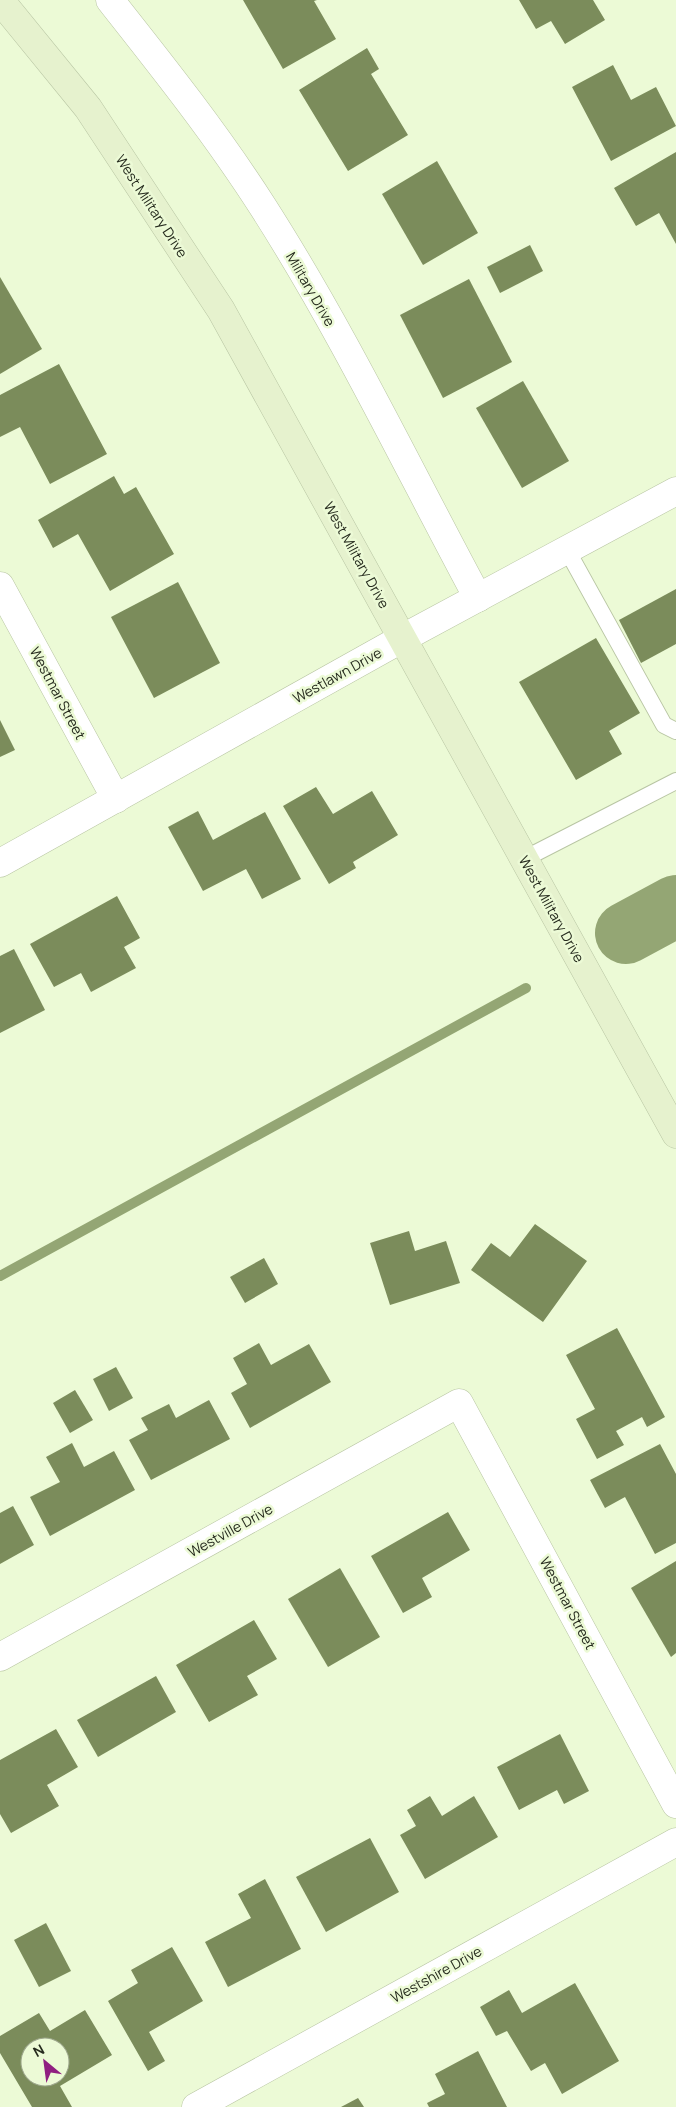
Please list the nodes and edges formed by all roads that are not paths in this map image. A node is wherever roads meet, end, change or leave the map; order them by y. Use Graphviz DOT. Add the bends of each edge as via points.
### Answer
graph roads {
  1 [pos="0,0"];
  2 [pos="110,0"];
  3 [pos="676,492"];
  4 [pos="567,550"];
  5 [pos="0,586"];
  6 [pos="478,598"];
  7 [pos="403,638"];
  8 [pos="676,732"];
  9 [pos="676,781"];
  10 [pos="116,800"];
  11 [pos="524,859"];
  12 [pos="0,863"];
  13 [pos="676,1134"];
  14 [pos="459,1403"];
  15 [pos="0,1657"];
  16 [pos="676,1804"];
  17 [pos="676,1842"];
  18 [pos="196,2107"];
  1 -- 7 [label="main road, West Military Drive" via="88,108 220,310"];
  2 -- 6 [label="street, Military Drive" via="171,78 262,207 330,322"];
  3 -- 4 [label="street, Westlawn Drive"];
  4 -- 6 [label="street, Westlawn Drive"];
  4 -- 8 [label="lane" via="664,725"];
  5 -- 10 [label="street, Westmar Street"];
  6 -- 7 [label="street, Westlawn Drive"];
  7 -- 10 [label="street, Westlawn Drive"];
  7 -- 11 [label="main road, West Military Drive"];
  9 -- 11 [label="lane"];
  10 -- 12 [label="street, Westlawn Drive"];
  11 -- 13 [label="main road, West Military Drive"];
  14 -- 15 [label="street, Westville Drive"];
  14 -- 16 [label="street, Westmar Street"];
  17 -- 18 [label="street, Westshire Drive"];
}
